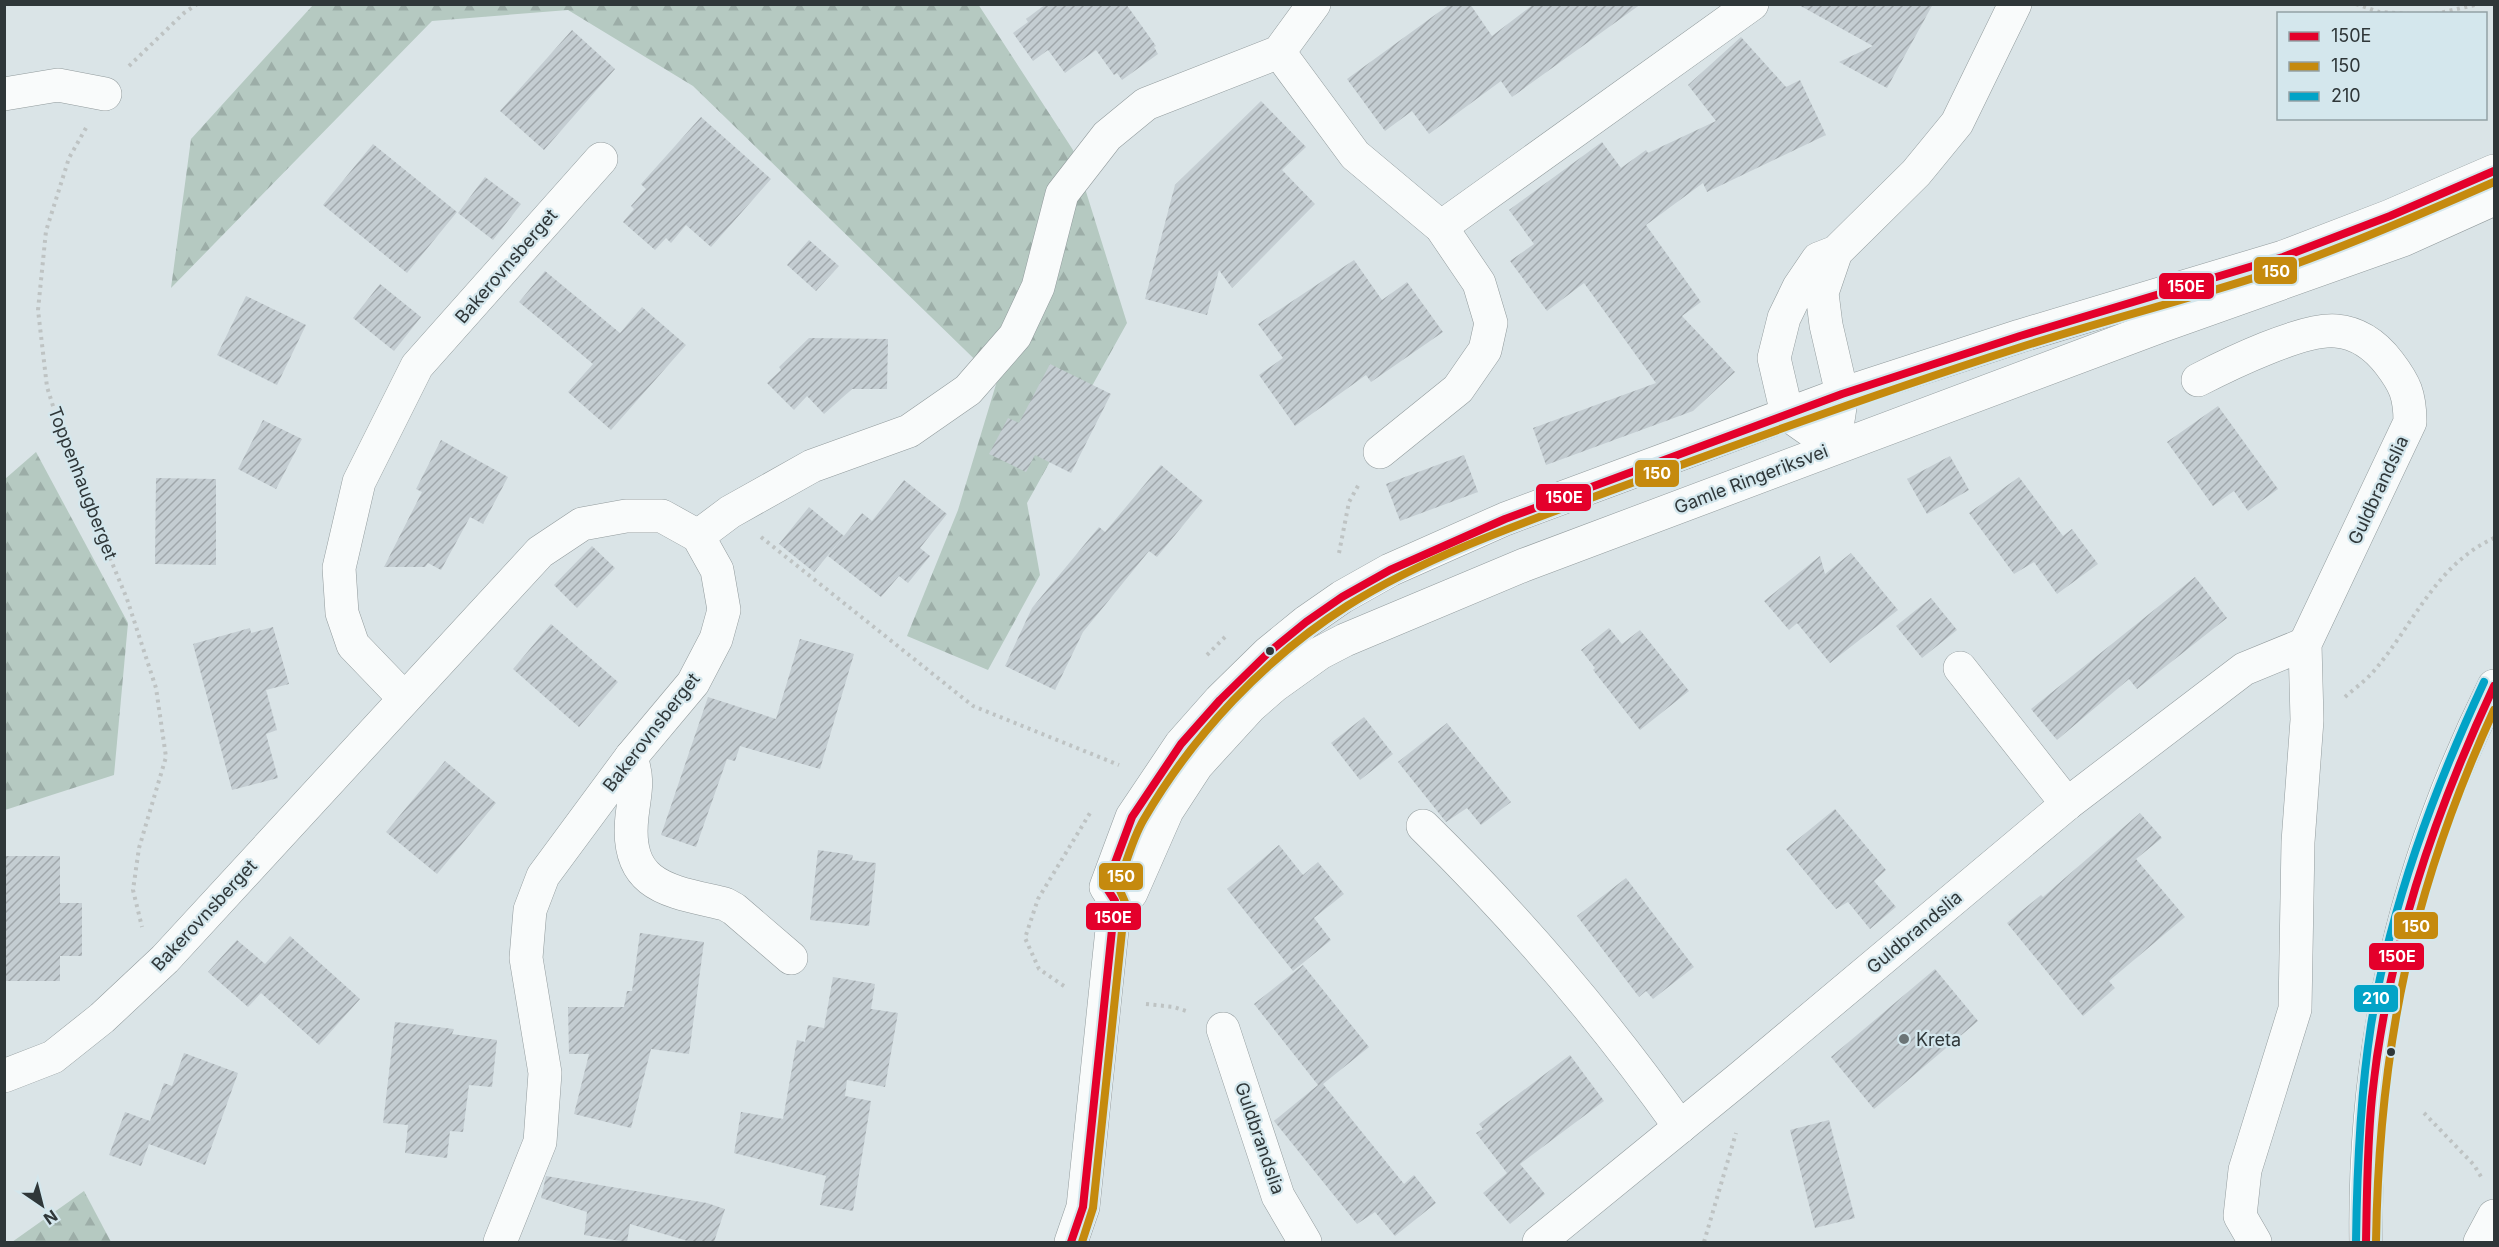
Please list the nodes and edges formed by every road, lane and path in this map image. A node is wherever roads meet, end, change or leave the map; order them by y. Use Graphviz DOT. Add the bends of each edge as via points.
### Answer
graph roads {
  1 [pos="197,4"];
  2 [pos="1314,4"];
  3 [pos="1752,4"];
  4 [pos="2015,4"];
  5 [pos="2356,4"];
  6 [pos="2479,4"];
  7 [pos="2379,12"];
  8 [pos="2444,12"];
  9 [pos="1279,51"];
  10 [pos="4,94"];
  11 [pos="105,94"];
  12 [pos="601,159"];
  13 [pos="2494,171"];
  14 [pos="2494,199"];
  15 [pos="1441,227"];
  16 [pos="1836,252"];
  17 [pos="2198,380"];
  18 [pos="1842,394"];
  19 [pos="1787,414"];
  20 [pos="1834,447"];
  21 [pos="1380,452"];
  22 [pos="730,512"];
  23 [pos="698,536"];
  24 [pos="2494,538"];
  25 [pos="2304,644"];
  26 [pos="1960,668"];
  27 [pos="2494,686"];
  28 [pos="404,698"];
  29 [pos="2307,720"];
  30 [pos="631,756"];
  31 [pos="1113,774"];
  32 [pos="1096,803"];
  33 [pos="2067,804"];
  34 [pos="1423,826"];
  35 [pos="1115,901"];
  36 [pos="165,958"];
  37 [pos="791,958"];
  38 [pos="1064,986"];
  39 [pos="1223,1029"];
  40 [pos="4,1076"];
  41 [pos="1740,1078"];
  42 [pos="2424,1113"];
  43 [pos="1680,1127"];
  44 [pos="2484,1182"];
  45 [pos="2494,1216"];
  46 [pos="500,1242"];
  47 [pos="1071,1242"];
  48 [pos="1305,1242"];
  49 [pos="1539,1242"];
  50 [pos="1704,1242"];
  51 [pos="2255,1242"];
  52 [pos="2366,1242"];
  53 [pos="2480,1242"];
  1 -- 11 [label="path, Toppenhaugberget" via="135,58"];
  2 -- 9 [label="street"];
  3 -- 15 [label="street"];
  4 -- 16 [label="street" via="1957,123 1916,173"];
  5 -- 7 [label="path"];
  6 -- 8 [label="path"];
  9 -- 15 [label="street" via="1355,155"];
  9 -- 22 [label="street" via="1146,104 1107,136 1062,194 1038,287 1015,336 968,390 909,431 812,466"];
  10 -- 11 [label="street" via="58,85"];
  11 -- 36 [label="path, Toppenhaugberget" via="69,158 46,231 38,310 47,387 72,466 127,598 156,688 166,757 139,848 133,890 143,930"];
  12 -- 28 [label="street, Bakerovnsberget" via="417,366 359,482 339,568 342,613 353,645"];
  13 -- 18 [label="street" via="2412,208 2283,257"];
  14 -- 20 [label="street, Gamle Ringeriksvei" via="2403,240"];
  15 -- 21 [label="street" via="1479,284 1491,323 1485,350 1458,389"];
  16 -- 18 [label="street" via="1822,293"];
  16 -- 19 [label="street" via="1818,259 1784,318 1774,358"];
  17 -- 25 [label="street, Guldbrandslia" via="2272,346 2335,331 2349,333 2379,350 2410,398 2410,422"];
  18 -- 19 [label="street"];
  18 -- 20 [label="street"];
  19 -- 20 [label="street"];
  19 -- 35 [label="street" via="1505,519 1364,584 1306,622 1243,676 1163,769 1132,817 1120,845 1106,887"];
  20 -- 35 [label="street, Gamle Ringeriksvei" via="1503,573 1320,653 1250,707 1197,765 1167,812 1131,893"];
  22 -- 23 [label="street"];
  22 -- 31 [label="path" via="973,706 1119,765"];
  23 -- 28 [label="street, Bakerovnsberget" via="662,516 626,516 582,524 540,552"];
  23 -- 30 [label="street, Bakerovnsberget" via="717,570 724,610 716,639 693,683"];
  24 -- 29 [label="path" via="2478,545 2441,576 2372,672 2345,698"];
  25 -- 29 [label="street, Guldbrandslia"];
  25 -- 33 [label="street, Guldbrandslia" via="2244,669"];
  26 -- 33 [label="street"];
  27 -- 52 [label="street" via="2443,800 2399,938 2375,1067"];
  28 -- 36 [label="street, Bakerovnsberget"];
  29 -- 51 [label="street, Guldbrandslia" via="2298,842 2295,1009 2245,1170 2240,1216"];
  30 -- 37 [label="street" via="638,778 632,839 636,861 649,879 665,890 734,909"];
  30 -- 46 [label="street, Bakerovnsberget" via="543,876 530,910 526,958 545,1073 540,1142"];
  32 -- 38 [label="path" via="1038,899 1025,938 1039,969"];
  33 -- 41 [label="street, Guldbrandslia"];
  34 -- 43 [label="street" via="1517,923 1641,1072"];
  35 -- 47 [label="street" via="1083,1207"];
  36 -- 40 [label="street, Bakerovnsberget" via="102,1018 52,1057"];
  39 -- 48 [label="street, Guldbrandslia" via="1278,1196"];
  41 -- 43 [label="street, Guldbrandslia"];
  41 -- 50 [label="path" via="1737,1128"];
  42 -- 44 [label="path" via="2474,1164"];
  43 -- 49 [label="street, Guldbrandslia"];
  45 -- 53 [label="street"];
}
